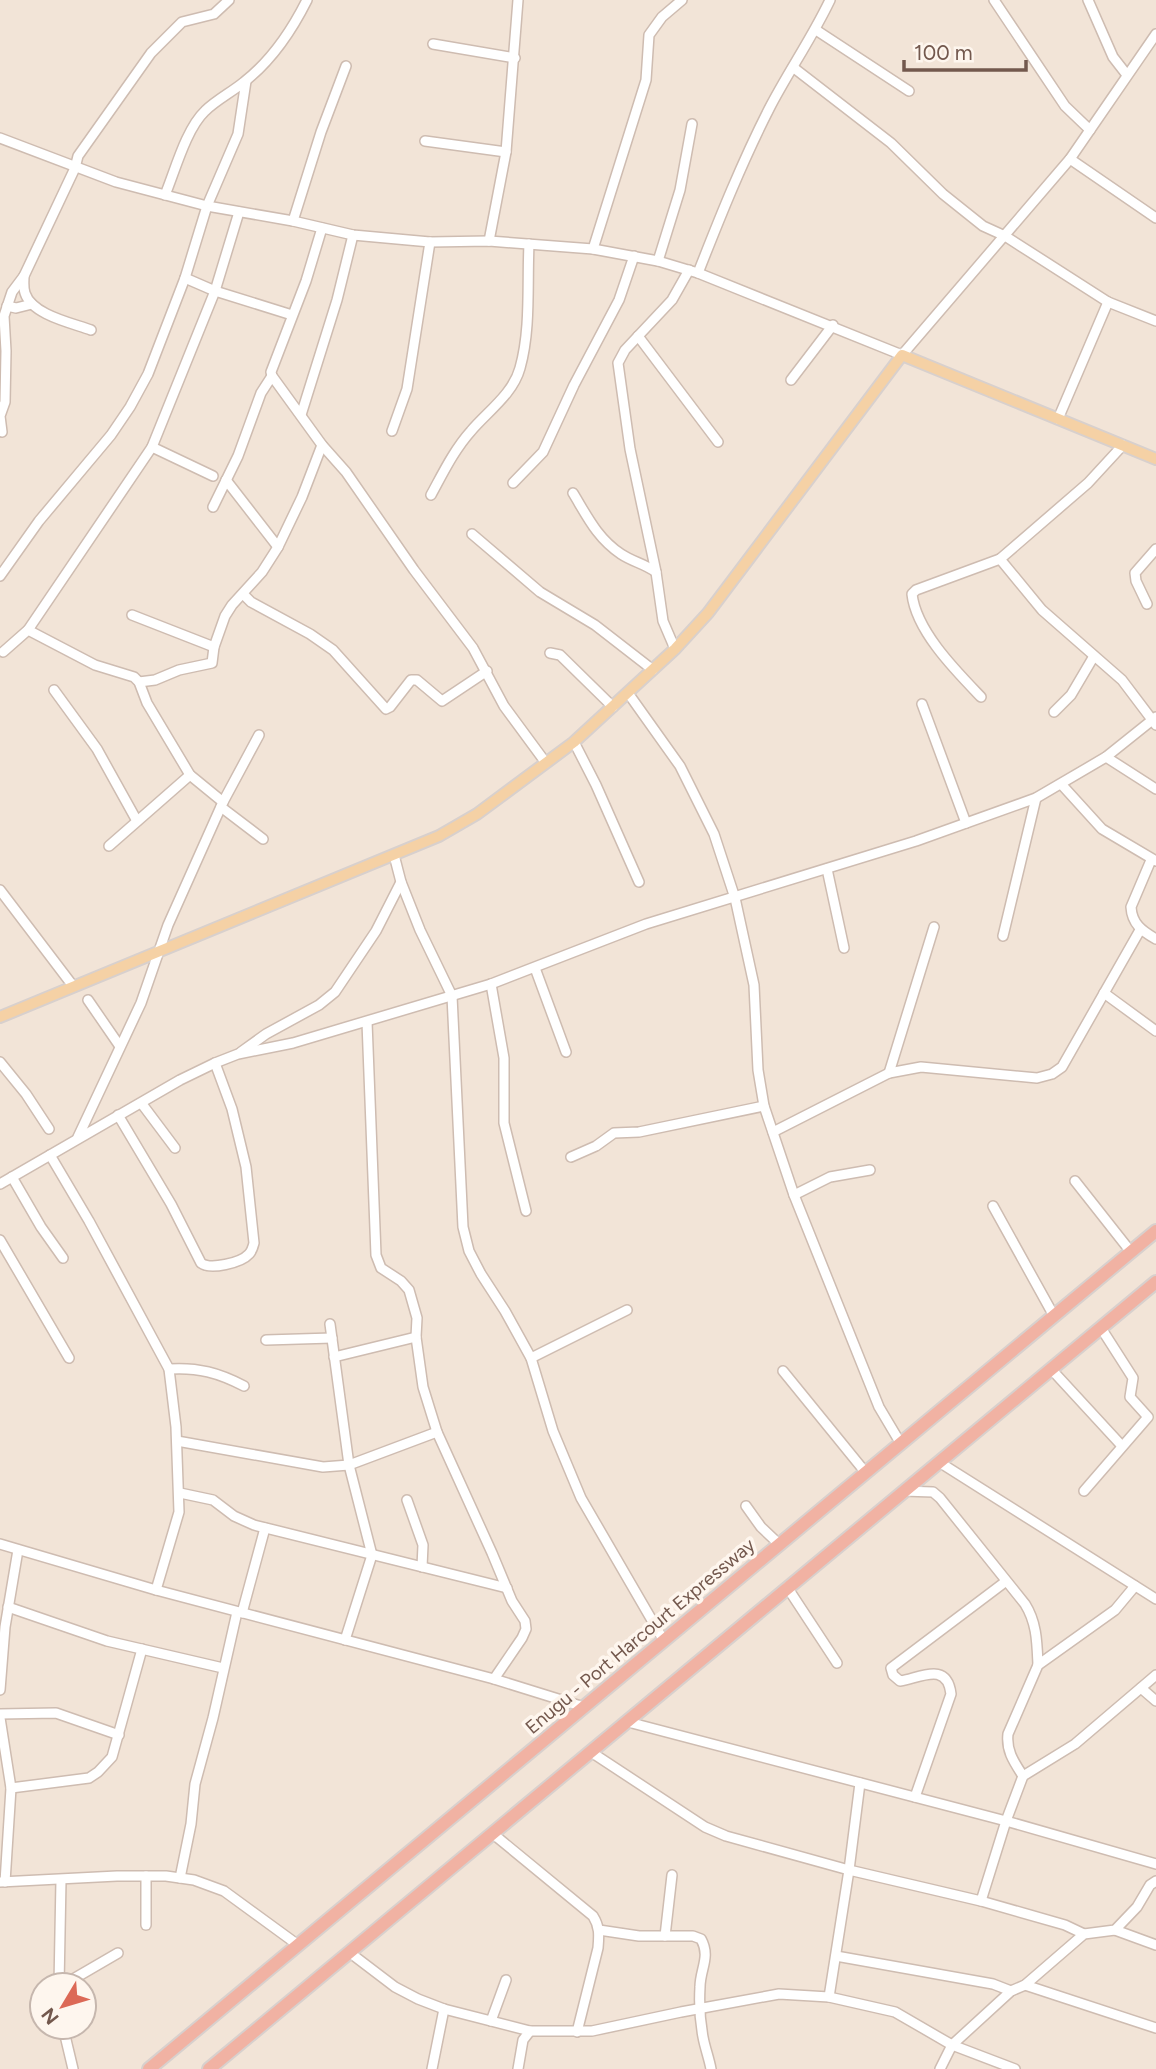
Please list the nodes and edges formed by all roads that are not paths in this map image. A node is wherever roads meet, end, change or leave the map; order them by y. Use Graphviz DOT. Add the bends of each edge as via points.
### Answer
graph roads {
  1 [pos="229,0"];
  2 [pos="307,0"];
  3 [pos="518,0"];
  4 [pos="682,0"];
  5 [pos="830,0"];
  6 [pos="995,0"];
  7 [pos="1088,0"];
  8 [pos="816,30"];
  9 [pos="1156,34"];
  10 [pos="433,44"];
  11 [pos="515,58"];
  12 [pos="346,66"];
  13 [pos="794,68"];
  14 [pos="1127,75"];
  15 [pos="246,81"];
  16 [pos="909,91"];
  17 [pos="692,124"];
  18 [pos="1090,130"];
  19 [pos="0,138"];
  20 [pos="425,141"];
  21 [pos="506,152"];
  22 [pos="1070,159"];
  23 [pos="75,167"];
  24 [pos="165,195"];
  25 [pos="207,205"];
  26 [pos="239,212"];
  27 [pos="1156,218"];
  28 [pos="293,221"];
  29 [pos="323,228"];
  30 [pos="353,235"];
  31 [pos="1005,236"];
  32 [pos="489,241"];
  33 [pos="430,242"];
  34 [pos="529,244"];
  35 [pos="593,249"];
  36 [pos="634,256"];
  37 [pos="658,261"];
  38 [pos="694,272"];
  39 [pos="24,276"];
  40 [pos="185,278"];
  41 [pos="215,290"];
  42 [pos="1108,302"];
  43 [pos="32,304"];
  44 [pos="6,306"];
  45 [pos="292,315"];
  46 [pos="1156,321"];
  47 [pos="832,326"];
  48 [pos="91,330"];
  49 [pos="638,336"];
  50 [pos="902,355"];
  51 [pos="272,376"];
  52 [pos="791,380"];
  53 [pos="301,415"];
  54 [pos="1058,419"];
  55 [pos="392,431"];
  56 [pos="2,432"];
  57 [pos="718,442"];
  58 [pos="322,445"];
  59 [pos="1123,445"];
  60 [pos="152,446"];
  61 [pos="1156,459"];
  62 [pos="213,476"];
  63 [pos="226,480"];
  64 [pos="513,483"];
  65 [pos="573,493"];
  66 [pos="431,495"];
  67 [pos="213,507"];
  68 [pos="472,534"];
  69 [pos="278,547"];
  70 [pos="652,551"];
  71 [pos="1155,553"];
  72 [pos="1000,559"];
  73 [pos="643,563"];
  74 [pos="656,572"];
  75 [pos="0,576"];
  76 [pos="243,594"];
  77 [pos="1147,604"];
  78 [pos="132,615"];
  79 [pos="28,629"];
  80 [pos="214,647"];
  81 [pos="675,649"];
  82 [pos="3,652"];
  83 [pos="550,653"];
  84 [pos="1094,656"];
  85 [pos="653,670"];
  86 [pos="486,671"];
  87 [pos="139,682"];
  88 [pos="54,690"];
  89 [pos="628,693"];
  90 [pos="981,697"];
  91 [pos="922,704"];
  92 [pos="612,707"];
  93 [pos="1054,712"];
  94 [pos="1155,721"];
  95 [pos="259,735"];
  96 [pos="574,742"];
  97 [pos="1107,757"];
  98 [pos="546,763"];
  99 [pos="190,775"];
  100 [pos="1062,785"];
  101 [pos="1156,789"];
  102 [pos="1036,798"];
  103 [pos="222,805"];
  104 [pos="138,821"];
  105 [pos="966,823"];
  106 [pos="263,839"];
  107 [pos="108,846"];
  108 [pos="394,855"];
  109 [pos="1154,860"];
  110 [pos="827,869"];
  111 [pos="401,882"];
  112 [pos="639,882"];
  113 [pos="0,890"];
  114 [pos="735,898"];
  115 [pos="4,905"];
  116 [pos="934,927"];
  117 [pos="1140,930"];
  118 [pos="1003,936"];
  119 [pos="1156,939"];
  120 [pos="844,948"];
  121 [pos="159,951"];
  122 [pos="535,968"];
  123 [pos="491,984"];
  124 [pos="73,986"];
  125 [pos="1104,993"];
  126 [pos="453,996"];
  127 [pos="88,1000"];
  128 [pos="0,1017"];
  129 [pos="367,1022"];
  130 [pos="1156,1031"];
  131 [pos="119,1045"];
  132 [pos="566,1052"];
  133 [pos="238,1054"];
  134 [pos="0,1062"];
  135 [pos="215,1063"];
  136 [pos="889,1073"];
  137 [pos="142,1104"];
  138 [pos="764,1106"];
  139 [pos="118,1115"];
  140 [pos="49,1129"];
  141 [pos="773,1132"];
  142 [pos="78,1137"];
  143 [pos="175,1148"];
  144 [pos="50,1155"];
  145 [pos="571,1157"];
  146 [pos="870,1170"];
  147 [pos="12,1177"];
  148 [pos="1075,1181"];
  149 [pos="0,1184"];
  150 [pos="794,1195"];
  151 [pos="993,1206"];
  152 [pos="526,1211"];
  153 [pos="1156,1231"];
  154 [pos="0,1240"];
  155 [pos="1131,1252"];
  156 [pos="63,1258"];
  157 [pos="1156,1282"];
  158 [pos="627,1310"];
  159 [pos="1054,1316"];
  160 [pos="330,1324"];
  161 [pos="1101,1328"];
  162 [pos="416,1337"];
  163 [pos="332,1338"];
  164 [pos="266,1340"];
  165 [pos="334,1357"];
  166 [pos="69,1358"];
  167 [pos="531,1358"];
  168 [pos="169,1369"];
  169 [pos="1052,1370"];
  170 [pos="783,1371"];
  171 [pos="244,1386"];
  172 [pos="437,1432"];
  173 [pos="177,1441"];
  174 [pos="901,1444"];
  175 [pos="1122,1446"];
  176 [pos="939,1462"];
  177 [pos="349,1465"];
  178 [pos="866,1473"];
  179 [pos="903,1491"];
  180 [pos="1084,1491"];
  181 [pos="180,1493"];
  182 [pos="407,1500"];
  183 [pos="746,1506"];
  184 [pos="265,1528"];
  185 [pos="0,1544"];
  186 [pos="780,1545"];
  187 [pos="18,1550"];
  188 [pos="372,1555"];
  189 [pos="422,1567"];
  190 [pos="1005,1582"];
  191 [pos="1135,1586"];
  192 [pos="787,1587"];
  193 [pos="507,1588"];
  194 [pos="156,1590"];
  195 [pos="1156,1599"];
  196 [pos="8,1607"];
  197 [pos="239,1613"];
  198 [pos="345,1640"];
  199 [pos="664,1642"];
  200 [pos="142,1649"];
  201 [pos="837,1663"];
  202 [pos="1038,1665"];
  203 [pos="223,1668"];
  204 [pos="1156,1675"];
  205 [pos="494,1679"];
  206 [pos="0,1685"];
  207 [pos="1141,1688"];
  208 [pos="0,1690"];
  209 [pos="1156,1701"];
  210 [pos="584,1707"];
  211 [pos="0,1716"];
  212 [pos="628,1722"];
  213 [pos="118,1735"];
  214 [pos="591,1752"];
  215 [pos="1023,1776"];
  216 [pos="860,1783"];
  217 [pos="11,1788"];
  218 [pos="915,1797"];
  219 [pos="1006,1821"];
  220 [pos="492,1833"];
  221 [pos="1152,1863"];
  222 [pos="849,1870"];
  223 [pos="672,1875"];
  224 [pos="146,1876"];
  225 [pos="180,1878"];
  226 [pos="61,1880"];
  227 [pos="2,1882"];
  228 [pos="1153,1883"];
  229 [pos="981,1901"];
  230 [pos="146,1925"];
  231 [pos="599,1930"];
  232 [pos="1115,1930"];
  233 [pos="1084,1934"];
  234 [pos="665,1936"];
  235 [pos="298,1945"];
  236 [pos="1156,1945"];
  237 [pos="349,1952"];
  238 [pos="118,1953"];
  239 [pos="836,1956"];
  240 [pos="61,1971"];
  241 [pos="86,1971"];
  242 [pos="506,1980"];
  243 [pos="1025,1985"];
  244 [pos="1012,1991"];
  245 [pos="829,1997"];
  246 [pos="700,2008"];
  247 [pos="444,2009"];
  248 [pos="491,2021"];
  249 [pos="1156,2028"];
  250 [pos="530,2031"];
  251 [pos="577,2032"];
  252 [pos="67,2041"];
  253 [pos="952,2045"];
  254 [pos="73,2069"];
  255 [pos="149,2069"];
  256 [pos="209,2069"];
  257 [pos="432,2069"];
  258 [pos="518,2069"];
  259 [pos="711,2069"];
  260 [pos="940,2069"];
  261 [pos="1015,2069"];
  1 -- 23 [label="street" via="214,14 182,22 151,53 83,147"];
  2 -- 15 [label="street" via="278,47"];
  3 -- 11 [label="street"];
  4 -- 35 [label="street" via="649,35 646,79"];
  5 -- 8 [label="street"];
  6 -- 18 [label="street" via="1065,106"];
  7 -- 14 [label="street" via="1113,58"];
  8 -- 13 [label="street"];
  8 -- 16 [label="street"];
  9 -- 14 [label="street"];
  10 -- 11 [label="street"];
  11 -- 21 [label="street"];
  12 -- 28 [label="street"];
  13 -- 31 [label="street" via="891,143 983,226"];
  13 -- 38 [label="street" via="770,107"];
  14 -- 18 [label="street"];
  15 -- 24 [label="street" via="204,112"];
  15 -- 25 [label="street" via="239,134"];
  17 -- 37 [label="street" via="680,190"];
  18 -- 22 [label="street"];
  19 -- 23 [label="street"];
  20 -- 21 [label="street"];
  21 -- 32 [label="street"];
  22 -- 27 [label="street"];
  22 -- 31 [label="street"];
  23 -- 24 [label="street"];
  23 -- 39 [label="street"];
  24 -- 25 [label="street"];
  25 -- 26 [label="street"];
  25 -- 40 [label="street"];
  26 -- 28 [label="street"];
  26 -- 41 [label="street"];
  28 -- 29 [label="street"];
  29 -- 30 [label="street"];
  29 -- 45 [label="street"];
  30 -- 33 [label="street"];
  30 -- 53 [label="street"];
  31 -- 42 [label="street"];
  31 -- 50 [label="street"];
  32 -- 33 [label="street"];
  32 -- 34 [label="street"];
  33 -- 55 [label="street" via="407,388"];
  34 -- 35 [label="street"];
  34 -- 66 [label="street" via="520,369 470,432"];
  35 -- 36 [label="street"];
  36 -- 37 [label="street"];
  36 -- 64 [label="street" via="619,300 543,452"];
  37 -- 38 [label="street"];
  38 -- 47 [label="street"];
  38 -- 49 [label="street"];
  39 -- 43 [label="street" via="24,290"];
  39 -- 44 [label="street"];
  40 -- 41 [label="street"];
  40 -- 75 [label="street" via="148,374 130,407"];
  41 -- 45 [label="street"];
  41 -- 60 [label="street"];
  42 -- 46 [label="street"];
  42 -- 54 [label="street"];
  43 -- 44 [label="street"];
  43 -- 48 [label="street"];
  44 -- 56 [label="street"];
  45 -- 51 [label="street"];
  47 -- 50 [label="street"];
  47 -- 52 [label="street"];
  49 -- 57 [label="street"];
  49 -- 70 [label="street" via="620,356 619,383"];
  50 -- 54 [label="main road"];
  50 -- 81 [label="main road" via="708,613"];
  51 -- 53 [label="street"];
  51 -- 63 [label="street"];
  53 -- 58 [label="street"];
  54 -- 59 [label="main road"];
  58 -- 69 [label="street"];
  58 -- 86 [label="street" via="346,472"];
  59 -- 61 [label="main road"];
  59 -- 72 [label="street" via="1088,483"];
  60 -- 62 [label="street"];
  60 -- 79 [label="street"];
  63 -- 67 [label="street"];
  63 -- 69 [label="street"];
  65 -- 73 [label="street" via="596,533 624,556"];
  68 -- 85 [label="street" via="540,592 595,625"];
  69 -- 76 [label="street"];
  70 -- 73 [label="street"];
  70 -- 74 [label="street"];
  71 -- 77 [label="street" via="1135,573"];
  72 -- 84 [label="street" via="1033,600"];
  72 -- 90 [label="street" via="912,594 938,649"];
  73 -- 74 [label="street"];
  74 -- 81 [label="street" via="663,621"];
  76 -- 80 [label="street" via="232,605"];
  76 -- 86 [label="street" via="333,650 386,709 411,680 442,701"];
  78 -- 80 [label="street"];
  79 -- 82 [label="street"];
  79 -- 87 [label="street" via="95,665"];
  80 -- 87 [label="street" via="214,660 208,665"];
  81 -- 85 [label="main road"];
  83 -- 92 [label="street" via="561,655"];
  84 -- 93 [label="street" via="1071,695"];
  84 -- 94 [label="street" via="1122,680"];
  85 -- 89 [label="main road"];
  86 -- 98 [label="street" via="504,706"];
  87 -- 99 [label="street"];
  88 -- 104 [label="street" via="97,749"];
  89 -- 92 [label="main road"];
  89 -- 114 [label="street" via="680,766 714,834"];
  91 -- 105 [label="street"];
  92 -- 96 [label="main road"];
  94 -- 97 [label="street"];
  95 -- 103 [label="street"];
  96 -- 98 [label="main road"];
  96 -- 112 [label="street"];
  97 -- 100 [label="street"];
  97 -- 101 [label="street"];
  98 -- 108 [label="main road" via="477,814"];
  99 -- 103 [label="street"];
  99 -- 104 [label="street"];
  100 -- 102 [label="street"];
  100 -- 109 [label="street" via="1093,821"];
  102 -- 105 [label="street"];
  102 -- 118 [label="street"];
  103 -- 106 [label="street"];
  103 -- 121 [label="street"];
  104 -- 107 [label="street"];
  105 -- 110 [label="street"];
  108 -- 111 [label="street"];
  108 -- 121 [label="main road"];
  109 -- 117 [label="street" via="1132,906"];
  110 -- 114 [label="street"];
  110 -- 120 [label="street"];
  111 -- 126 [label="street"];
  111 -- 133 [label="street" via="376,931 335,992"];
  113 -- 115 [label="street"];
  114 -- 122 [label="street" via="646,924"];
  114 -- 138 [label="street" via="754,985"];
  115 -- 124 [label="street"];
  116 -- 136 [label="street"];
  117 -- 119 [label="street"];
  117 -- 125 [label="street"];
  121 -- 124 [label="main road"];
  121 -- 131 [label="street" via="141,1003"];
  122 -- 123 [label="street"];
  122 -- 132 [label="street"];
  123 -- 126 [label="street"];
  123 -- 152 [label="street" via="504,1058 504,1123"];
  124 -- 128 [label="main road"];
  125 -- 130 [label="street"];
  125 -- 136 [label="street" via="1062,1067 1052,1074 1037,1078 921,1068"];
  126 -- 129 [label="street"];
  126 -- 167 [label="street" via="463,1227 469,1251"];
  127 -- 131 [label="street"];
  129 -- 133 [label="street"];
  129 -- 162 [label="street" via="376,1255 381,1268 409,1290 417,1318"];
  131 -- 142 [label="street"];
  133 -- 135 [label="street"];
  134 -- 140 [label="street"];
  135 -- 137 [label="street"];
  135 -- 139 [label="street" via="246,1167 254,1243 241,1259 210,1267 201,1263"];
  136 -- 141 [label="street"];
  137 -- 139 [label="street"];
  137 -- 143 [label="street"];
  138 -- 141 [label="street"];
  138 -- 145 [label="street" via="614,1133"];
  139 -- 142 [label="street"];
  141 -- 150 [label="street"];
  142 -- 144 [label="street"];
  144 -- 147 [label="street"];
  144 -- 168 [label="street"];
  146 -- 150 [label="street" via="830,1177"];
  147 -- 149 [label="street"];
  147 -- 156 [label="street"];
  148 -- 155 [label="street"];
  150 -- 174 [label="street" via="879,1407"];
  151 -- 159 [label="street"];
  153 -- 155 [label="highway, Enugu - Port Harcourt Expressway"];
  154 -- 166 [label="street"];
  155 -- 159 [label="highway, Enugu - Port Harcourt Expressway"];
  157 -- 161 [label="highway"];
  158 -- 167 [label="street"];
  159 -- 174 [label="highway, Enugu - Port Harcourt Expressway"];
  160 -- 163 [label="street"];
  161 -- 169 [label="highway"];
  161 -- 175 [label="street" via="1133,1378 1130,1397 1148,1417"];
  162 -- 165 [label="street"];
  162 -- 172 [label="street" via="423,1387"];
  163 -- 164 [label="street"];
  163 -- 165 [label="street"];
  165 -- 177 [label="street"];
  167 -- 199 [label="street" via="553,1431 581,1498"];
  168 -- 171 [label="street" via="208,1370"];
  168 -- 173 [label="street"];
  169 -- 175 [label="street"];
  169 -- 176 [label="highway"];
  170 -- 178 [label="street"];
  172 -- 177 [label="street"];
  172 -- 193 [label="street"];
  173 -- 177 [label="street" via="309,1465"];
  173 -- 181 [label="street"];
  174 -- 178 [label="highway, Enugu - Port Harcourt Expressway"];
  175 -- 180 [label="street"];
  176 -- 179 [label="highway"];
  176 -- 191 [label="street"];
  177 -- 188 [label="street"];
  178 -- 186 [label="highway, Enugu - Port Harcourt Expressway"];
  179 -- 190 [label="street" via="933,1492 940,1498"];
  179 -- 192 [label="highway"];
  181 -- 184 [label="street" via="213,1500 243,1521"];
  181 -- 194 [label="street" via="179,1512"];
  182 -- 189 [label="street" via="423,1545"];
  183 -- 186 [label="street"];
  184 -- 188 [label="street"];
  184 -- 197 [label="street"];
  185 -- 187 [label="street"];
  186 -- 199 [label="highway, Enugu - Port Harcourt Expressway"];
  187 -- 194 [label="street"];
  187 -- 196 [label="street"];
  188 -- 189 [label="street"];
  188 -- 198 [label="street"];
  189 -- 193 [label="street"];
  190 -- 202 [label="street" via="1032,1614"];
  190 -- 218 [label="street" via="891,1668 900,1681 933,1673 950,1685 951,1695"];
  191 -- 195 [label="street"];
  191 -- 202 [label="street" via="1115,1610"];
  192 -- 201 [label="street"];
  192 -- 212 [label="highway"];
  193 -- 205 [label="street" via="526,1629"];
  194 -- 197 [label="street"];
  196 -- 200 [label="street"];
  196 -- 206 [label="street"];
  197 -- 198 [label="street"];
  197 -- 203 [label="street"];
  198 -- 205 [label="street"];
  199 -- 210 [label="highway, Enugu - Port Harcourt Expressway"];
  200 -- 203 [label="street"];
  200 -- 213 [label="street"];
  202 -- 215 [label="street" via="1007,1745"];
  203 -- 225 [label="street" via="195,1784"];
  204 -- 207 [label="street"];
  205 -- 210 [label="street"];
  206 -- 208 [label="street"];
  207 -- 209 [label="street"];
  207 -- 215 [label="street" via="1075,1745"];
  210 -- 235 [label="highway, Enugu - Port Harcourt Expressway"];
  211 -- 213 [label="street" via="56,1713"];
  211 -- 217 [label="street"];
  212 -- 214 [label="highway"];
  212 -- 216 [label="street"];
  213 -- 217 [label="street" via="112,1757 89,1778"];
  214 -- 220 [label="highway"];
  214 -- 222 [label="street" via="705,1827"];
  215 -- 219 [label="street"];
  216 -- 218 [label="street"];
  216 -- 222 [label="street"];
  217 -- 227 [label="street"];
  218 -- 219 [label="street"];
  219 -- 221 [label="street"];
  219 -- 229 [label="street"];
  220 -- 231 [label="street" via="593,1916"];
  220 -- 237 [label="highway"];
  221 -- 228 [label="street"];
  222 -- 229 [label="street"];
  222 -- 239 [label="street"];
  223 -- 234 [label="street"];
  224 -- 225 [label="street"];
  224 -- 226 [label="street"];
  224 -- 230 [label="street"];
  225 -- 235 [label="street" via="225,1891"];
  226 -- 227 [label="street"];
  226 -- 240 [label="street"];
  228 -- 232 [label="street"];
  229 -- 233 [label="street"];
  231 -- 234 [label="street"];
  231 -- 251 [label="street"];
  232 -- 233 [label="street"];
  232 -- 236 [label="street"];
  233 -- 243 [label="street"];
  234 -- 246 [label="street" via="693,1936 704,1942"];
  235 -- 255 [label="highway, Enugu - Port Harcourt Expressway"];
  237 -- 247 [label="street" via="418,2000"];
  237 -- 256 [label="highway"];
  238 -- 241 [label="street"];
  239 -- 244 [label="street"];
  239 -- 245 [label="street"];
  242 -- 248 [label="street"];
  243 -- 244 [label="street"];
  243 -- 249 [label="street"];
  244 -- 253 [label="street"];
  245 -- 246 [label="street" via="779,1994"];
  245 -- 253 [label="street" via="895,2012"];
  246 -- 251 [label="street"];
  246 -- 259 [label="street"];
  247 -- 248 [label="street"];
  247 -- 257 [label="street"];
  248 -- 250 [label="street"];
  250 -- 251 [label="street"];
  250 -- 258 [label="street" via="523,2040"];
  252 -- 254 [label="street"];
  253 -- 260 [label="street"];
  253 -- 261 [label="street"];
}
